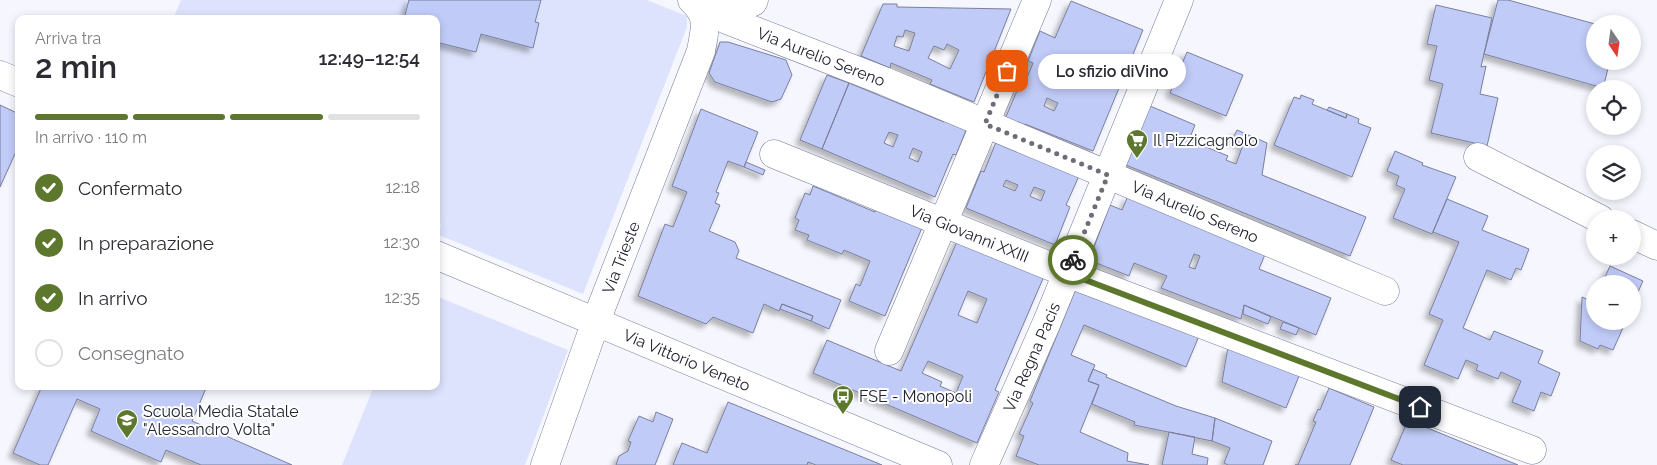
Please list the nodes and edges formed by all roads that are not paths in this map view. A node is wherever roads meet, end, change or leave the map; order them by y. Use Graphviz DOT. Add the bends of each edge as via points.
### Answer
graph roads {
  1 [pos="692,0"];
  2 [pos="698,0"];
  3 [pos="1037,0"];
  4 [pos="1179,0"];
  5 [pos="746,6"];
  6 [pos="702,51"];
  7 [pos="0,75"];
  8 [pos="15,81"];
  9 [pos="985,124"];
  10 [pos="774,154"];
  11 [pos="1478,157"];
  12 [pos="1108,175"];
  13 [pos="1586,212"];
  14 [pos="943,223"];
  15 [pos="1641,238"];
  16 [pos="1657,246"];
  17 [pos="440,257"];
  18 [pos="1067,273"];
  19 [pos="1385,292"];
  20 [pos="596,321"];
  21 [pos="889,351"];
  22 [pos="1532,450"];
  23 [pos="545,465"];
  24 [pos="938,465"];
  25 [pos="984,465"];
  1 -- 6 [label="street" via="703,10 706,24"];
  2 -- 5 [label="street, Via Aurelio Sereno" via="712,6"];
  3 -- 9 [label="street"];
  4 -- 12 [label="street, Via Regna Pacis"];
  5 -- 6 [label="street"];
  5 -- 9 [label="street, Via Aurelio Sereno"];
  6 -- 20 [label="street, Via Trieste"];
  7 -- 8 [label="street"];
  9 -- 12 [label="street, Via Aurelio Sereno"];
  9 -- 14 [label="street"];
  10 -- 14 [label="street, Via Giovanni XXIII"];
  11 -- 13 [label="street"];
  12 -- 18 [label="street, Via Regna Pacis"];
  12 -- 19 [label="street, Via Aurelio Sereno"];
  14 -- 18 [label="street, Via Giovanni XXIII"];
  14 -- 21 [label="street"];
  15 -- 16 [label="street"];
  17 -- 20 [label="street, Via Vittorio Veneto"];
  18 -- 22 [label="street, Via Giovanni XXIII"];
  18 -- 25 [label="street, Via Regna Pacis"];
  20 -- 23 [label="street, Via Trieste"];
  20 -- 24 [label="street, Via Vittorio Veneto"];
}
